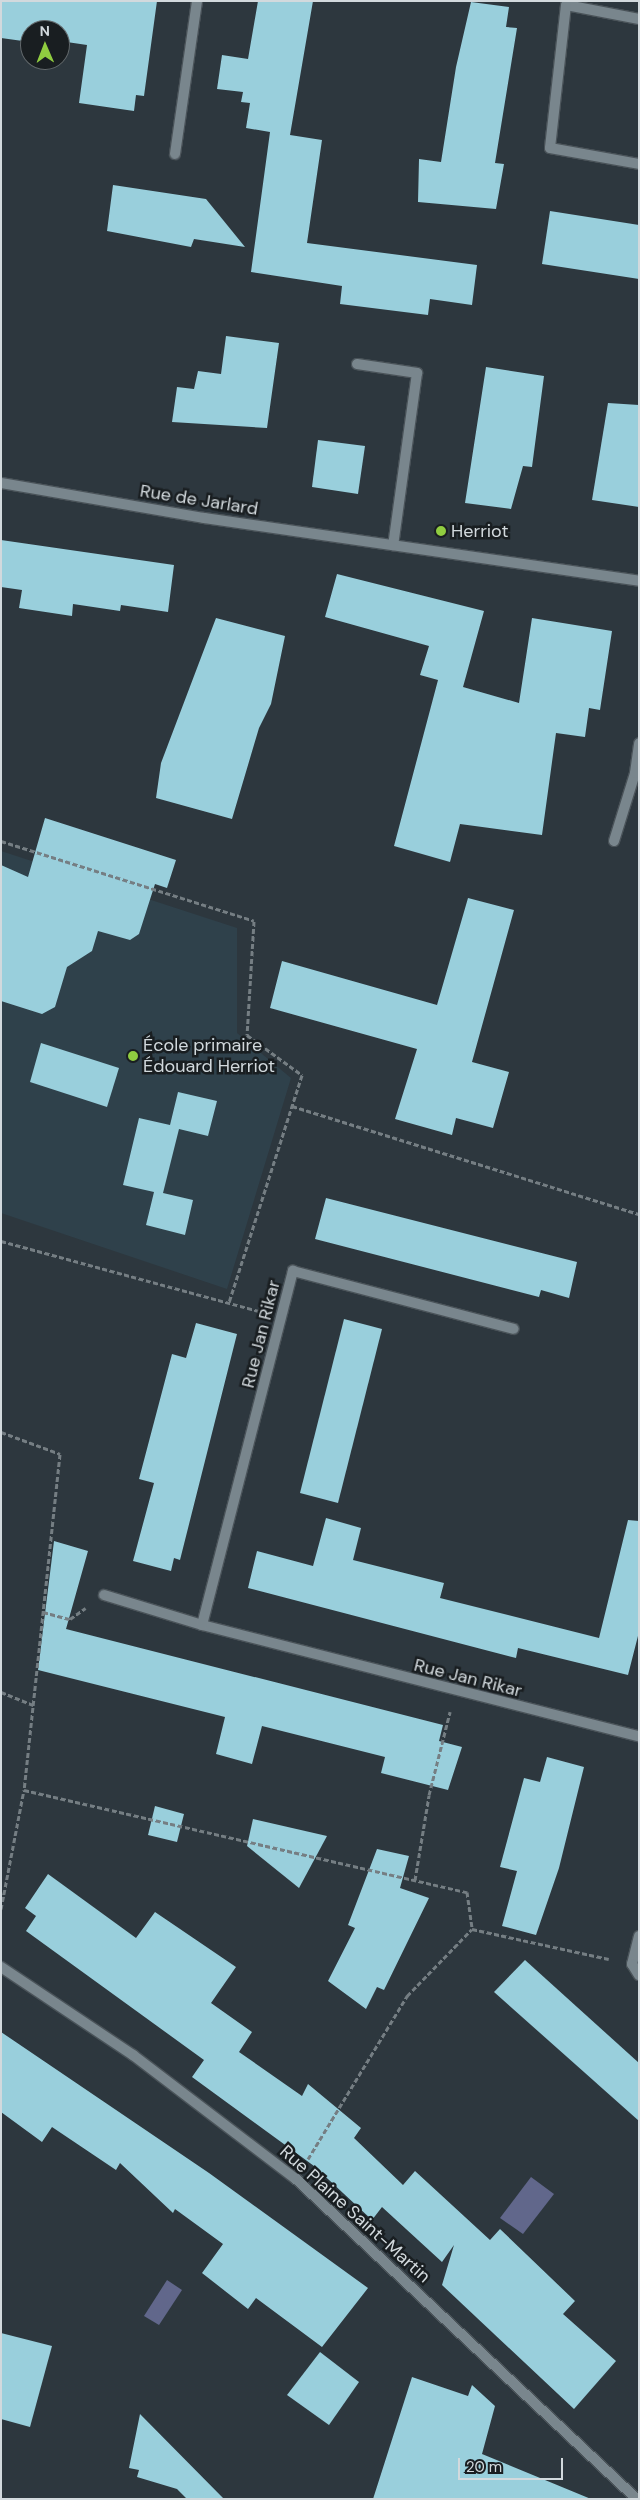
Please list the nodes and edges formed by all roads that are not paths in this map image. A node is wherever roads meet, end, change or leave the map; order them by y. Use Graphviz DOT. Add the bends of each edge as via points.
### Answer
graph roads {
  1 [pos="197,1"];
  2 [pos="639,19"];
  3 [pos="175,154"];
  4 [pos="639,164"];
  5 [pos="357,364"];
  6 [pos="1,483"];
  7 [pos="393,545"];
  8 [pos="639,581"];
  9 [pos="639,743"];
  10 [pos="614,841"];
  11 [pos="514,1329"];
  12 [pos="104,1595"];
  13 [pos="202,1625"];
  14 [pos="639,1736"];
  15 [pos="639,1936"];
  16 [pos="1,1967"];
  17 [pos="639,1975"];
  18 [pos="637,2499"];
  1 -- 3 [label="street"];
  2 -- 4 [label="street" via="566,5 550,148"];
  5 -- 7 [label="street" via="417,373"];
  6 -- 7 [label="street, Rue de Jarlard" via="204,518"];
  7 -- 8 [label="street, Rue de Jarlard"];
  9 -- 10 [label="street" via="635,773"];
  11 -- 13 [label="street, Rue Jan Rikar" via="293,1271"];
  12 -- 13 [label="street, Rue Jan Rikar"];
  13 -- 14 [label="street, Rue Jan Rikar" via="455,1692"];
  15 -- 17 [label="street" via="632,1964"];
  16 -- 18 [label="street, Rue Plaine Saint-Martin" via="133,2055 296,2179"];
}
